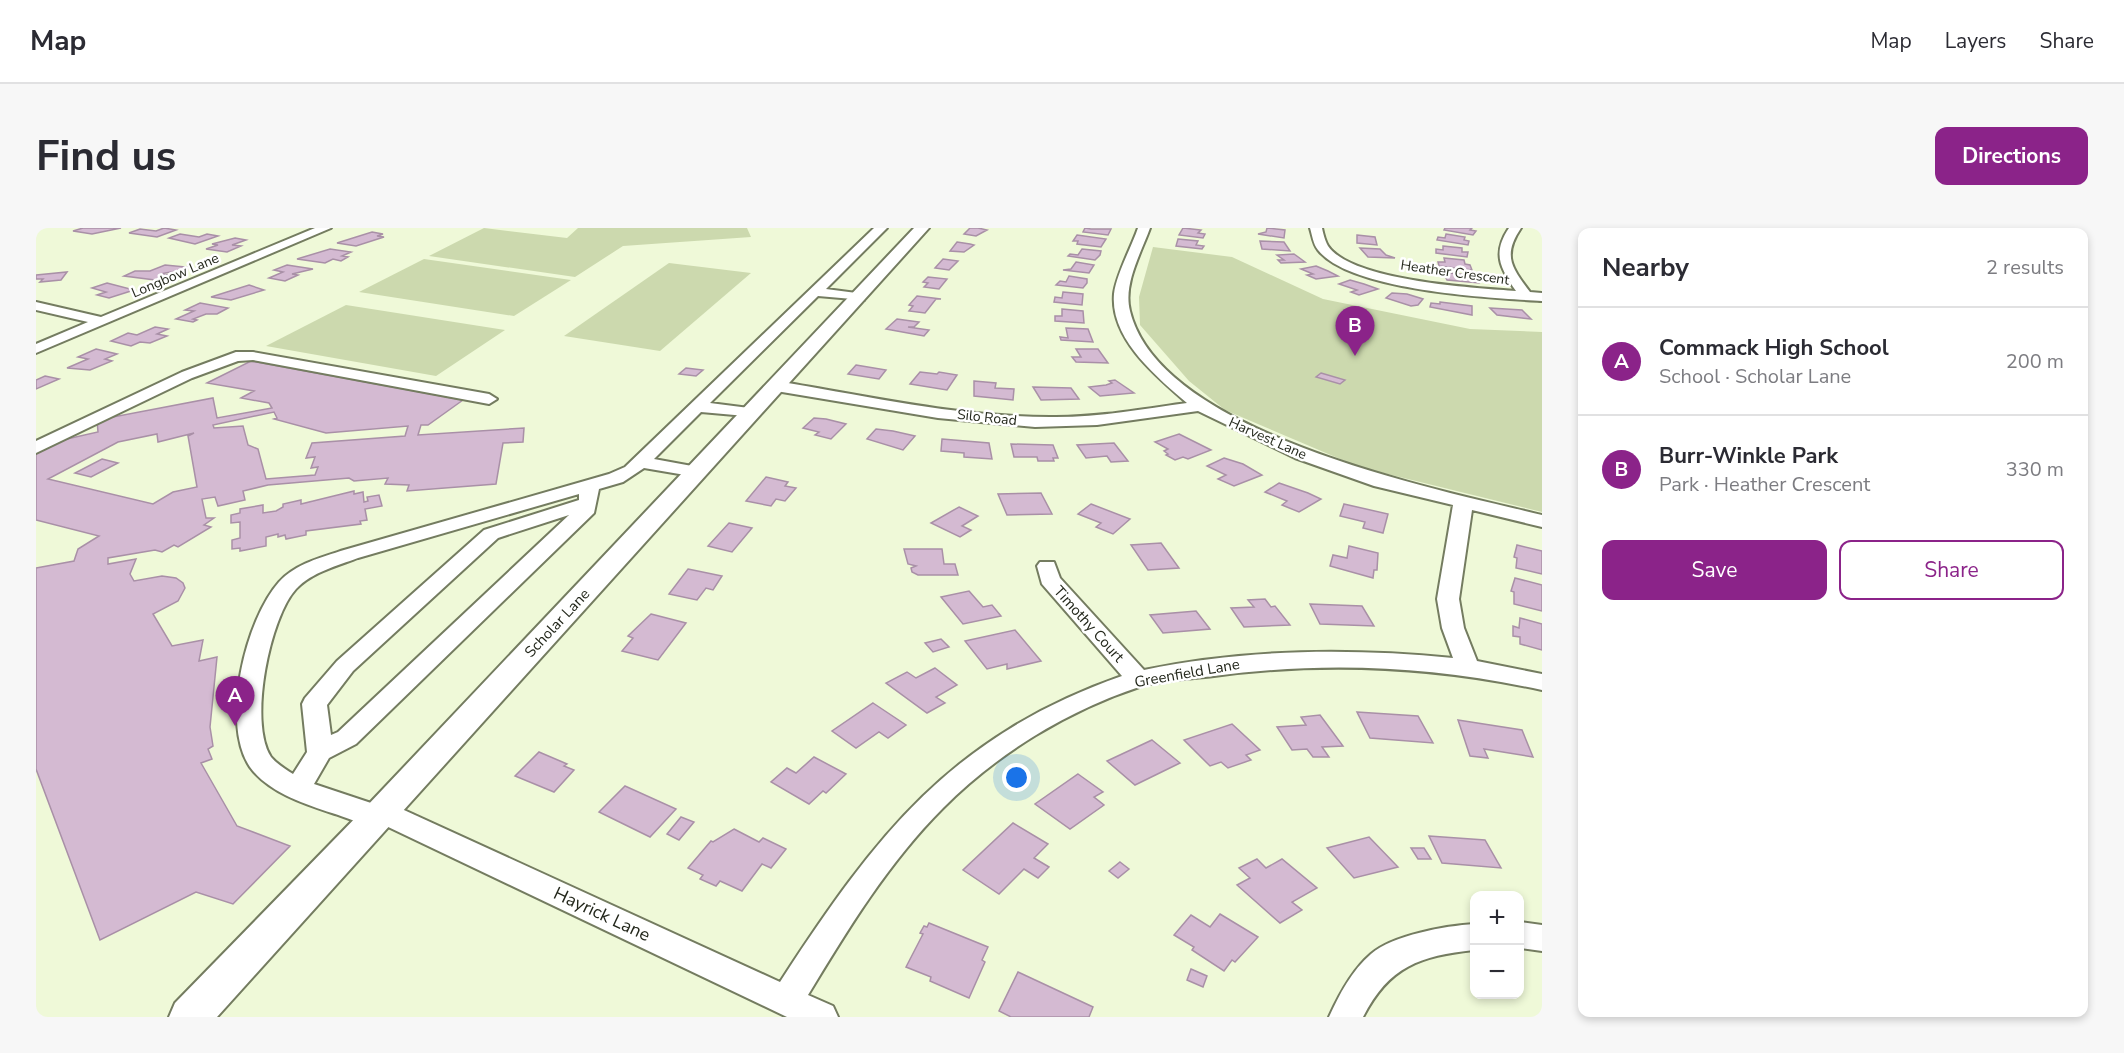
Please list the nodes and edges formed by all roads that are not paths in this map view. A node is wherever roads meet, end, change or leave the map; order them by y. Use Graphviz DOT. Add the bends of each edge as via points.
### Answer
graph roads {
  1 [pos="881,228"];
  2 [pos="922,228"];
  3 [pos="1144,228"];
  4 [pos="1316,228"];
  5 [pos="1515,228"];
  6 [pos="293,229"];
  7 [pos="320,230"];
  8 [pos="817,292"];
  9 [pos="1526,296"];
  10 [pos="859,297"];
  11 [pos="1542,297"];
  12 [pos="36,306"];
  13 [pos="102,321"];
  14 [pos="36,349"];
  15 [pos="776,386"];
  16 [pos="489,399"];
  17 [pos="1200,406"];
  18 [pos="698,407"];
  19 [pos="751,413"];
  20 [pos="36,448"];
  21 [pos="641,462"];
  22 [pos="697,472"];
  23 [pos="589,494"];
  24 [pos="1463,502"];
  25 [pos="1542,521"];
  26 [pos="1047,566"];
  27 [pos="1467,667"];
  28 [pos="1138,679"];
  29 [pos="1542,682"];
  30 [pos="320,752"];
  31 [pos="298,788"];
  32 [pos="381,814"];
  33 [pos="1524,936"];
  34 [pos="1470,937"];
  35 [pos="1542,938"];
  36 [pos="787,1000"];
  37 [pos="190,1017"];
  38 [pos="821,1017"];
  39 [pos="1346,1017"];
  1 -- 8 [label="street"];
  2 -- 10 [label="street, Scholar Lane"];
  3 -- 17 [label="street, Harvest Lane" via="1121,293 1123,311 1132,335 1154,366"];
  4 -- 9 [label="street, Heather Crescent" via="1315,238 1323,251 1367,272 1433,287"];
  5 -- 9 [label="street" via="1506,240 1505,266"];
  6 -- 7 [label="street"];
  7 -- 13 [label="street, Longbow Lane"];
  8 -- 10 [label="street"];
  8 -- 18 [label="street"];
  9 -- 11 [label="street, Heather Crescent"];
  10 -- 15 [label="street, Scholar Lane"];
  12 -- 13 [label="street"];
  13 -- 14 [label="street, Longbow Lane"];
  15 -- 17 [label="street, Silo Road" via="958,415 1036,422 1103,420"];
  15 -- 19 [label="street, Scholar Lane"];
  16 -- 20 [label="street" via="254,356 236,357 187,375"];
  17 -- 24 [label="street, Harvest Lane" via="1301,454 1381,482"];
  18 -- 19 [label="street"];
  18 -- 21 [label="street"];
  19 -- 22 [label="street, Scholar Lane"];
  21 -- 22 [label="street"];
  21 -- 23 [label="street"];
  22 -- 32 [label="street, Scholar Lane"];
  23 -- 30 [label="street" via="587,508 347,738"];
  23 -- 30 [label="street" via="491,534 345,666 314,704"];
  23 -- 31 [label="street, Hayrick Lane" via="351,554 308,570 288,585 274,603 256,648 249,718 260,761"];
  24 -- 25 [label="street, Harvest Lane"];
  24 -- 27 [label="street" via="1448,599"];
  26 -- 28 [label="street, Timothy Court" via="1050,579"];
  27 -- 28 [label="street, Greenfield Lane" via="1363,661 1257,661"];
  27 -- 29 [label="street, Greenfield Lane"];
  28 -- 36 [label="street, Greenfield Lane" via="1065,708 1004,742 953,783 909,826 860,887"];
  30 -- 31 [label="street"];
  31 -- 32 [label="street, Hayrick Lane"];
  32 -- 36 [label="street, Hayrick Lane"];
  32 -- 37 [label="street, Scholar Lane"];
  33 -- 35 [label="street"];
  34 -- 39 [label="street" via="1450,938 1385,962 1350,1004"];
  36 -- 38 [label="street, Hayrick Lane"];
}
